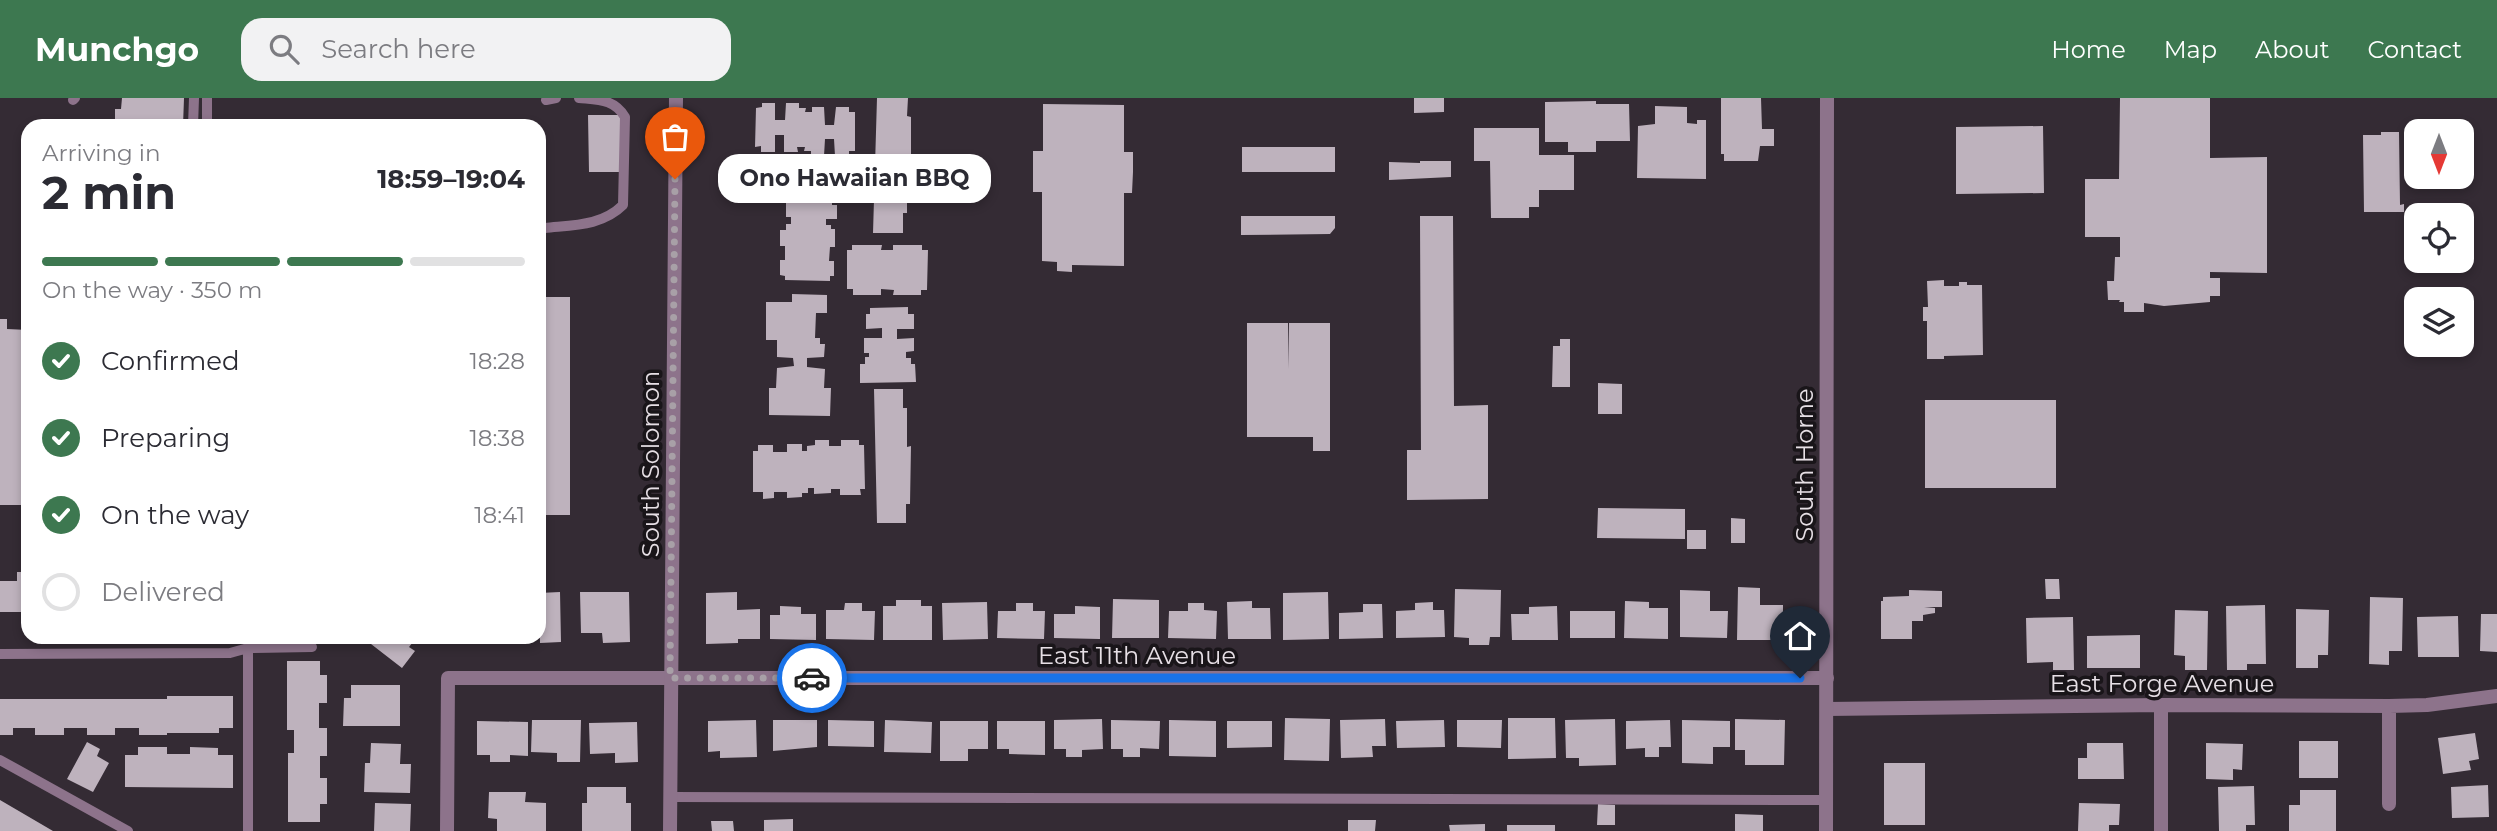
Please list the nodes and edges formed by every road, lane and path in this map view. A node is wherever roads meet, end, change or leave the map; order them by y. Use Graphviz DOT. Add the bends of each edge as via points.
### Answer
graph roads {
  1 [pos="194,98"];
  2 [pos="206,98"];
  3 [pos="579,98"];
  4 [pos="676,98"];
  5 [pos="1827,98"];
  6 [pos="193,119"];
  7 [pos="207,119"];
  8 [pos="546,228"];
  9 [pos="312,647"];
  10 [pos="248,648"];
  11 [pos="0,654"];
  12 [pos="670,678"];
  13 [pos="1827,678"];
  14 [pos="2497,696"];
  15 [pos="2161,705"];
  16 [pos="2389,706"];
  17 [pos="1827,709"];
  18 [pos="0,760"];
  19 [pos="670,797"];
  20 [pos="1826,800"];
  21 [pos="2389,804"];
  22 [pos="128,831"];
  23 [pos="248,831"];
  24 [pos="447,831"];
  25 [pos="670,831"];
  26 [pos="1826,831"];
  27 [pos="2161,831"];
  1 -- 6 [label="lane"];
  2 -- 7 [label="lane"];
  3 -- 8 [label="lane" via="609,101 625,117 622,205 613,216 596,222"];
  4 -- 12 [label="street, South Solomon"];
  5 -- 13 [label="street, South Horne"];
  9 -- 10 [label="lane"];
  10 -- 11 [label="lane" via="230,653"];
  10 -- 23 [label="lane"];
  12 -- 13 [label="street, East 11th Avenue"];
  12 -- 19 [label="street, South Solomon"];
  12 -- 24 [label="street, East 11th Avenue" via="448,678"];
  13 -- 17 [label="street, South Horne"];
  14 -- 16 [label="street, East Forge Avenue"];
  15 -- 16 [label="street, East Forge Avenue"];
  15 -- 17 [label="street, East Forge Avenue"];
  15 -- 27 [label="street"];
  16 -- 21 [label="street"];
  17 -- 20 [label="street, South Horne"];
  18 -- 22 [label="lane"];
  19 -- 20 [label="lane"];
  19 -- 25 [label="street, South Solomon"];
  20 -- 26 [label="street, South Horne"];
}
